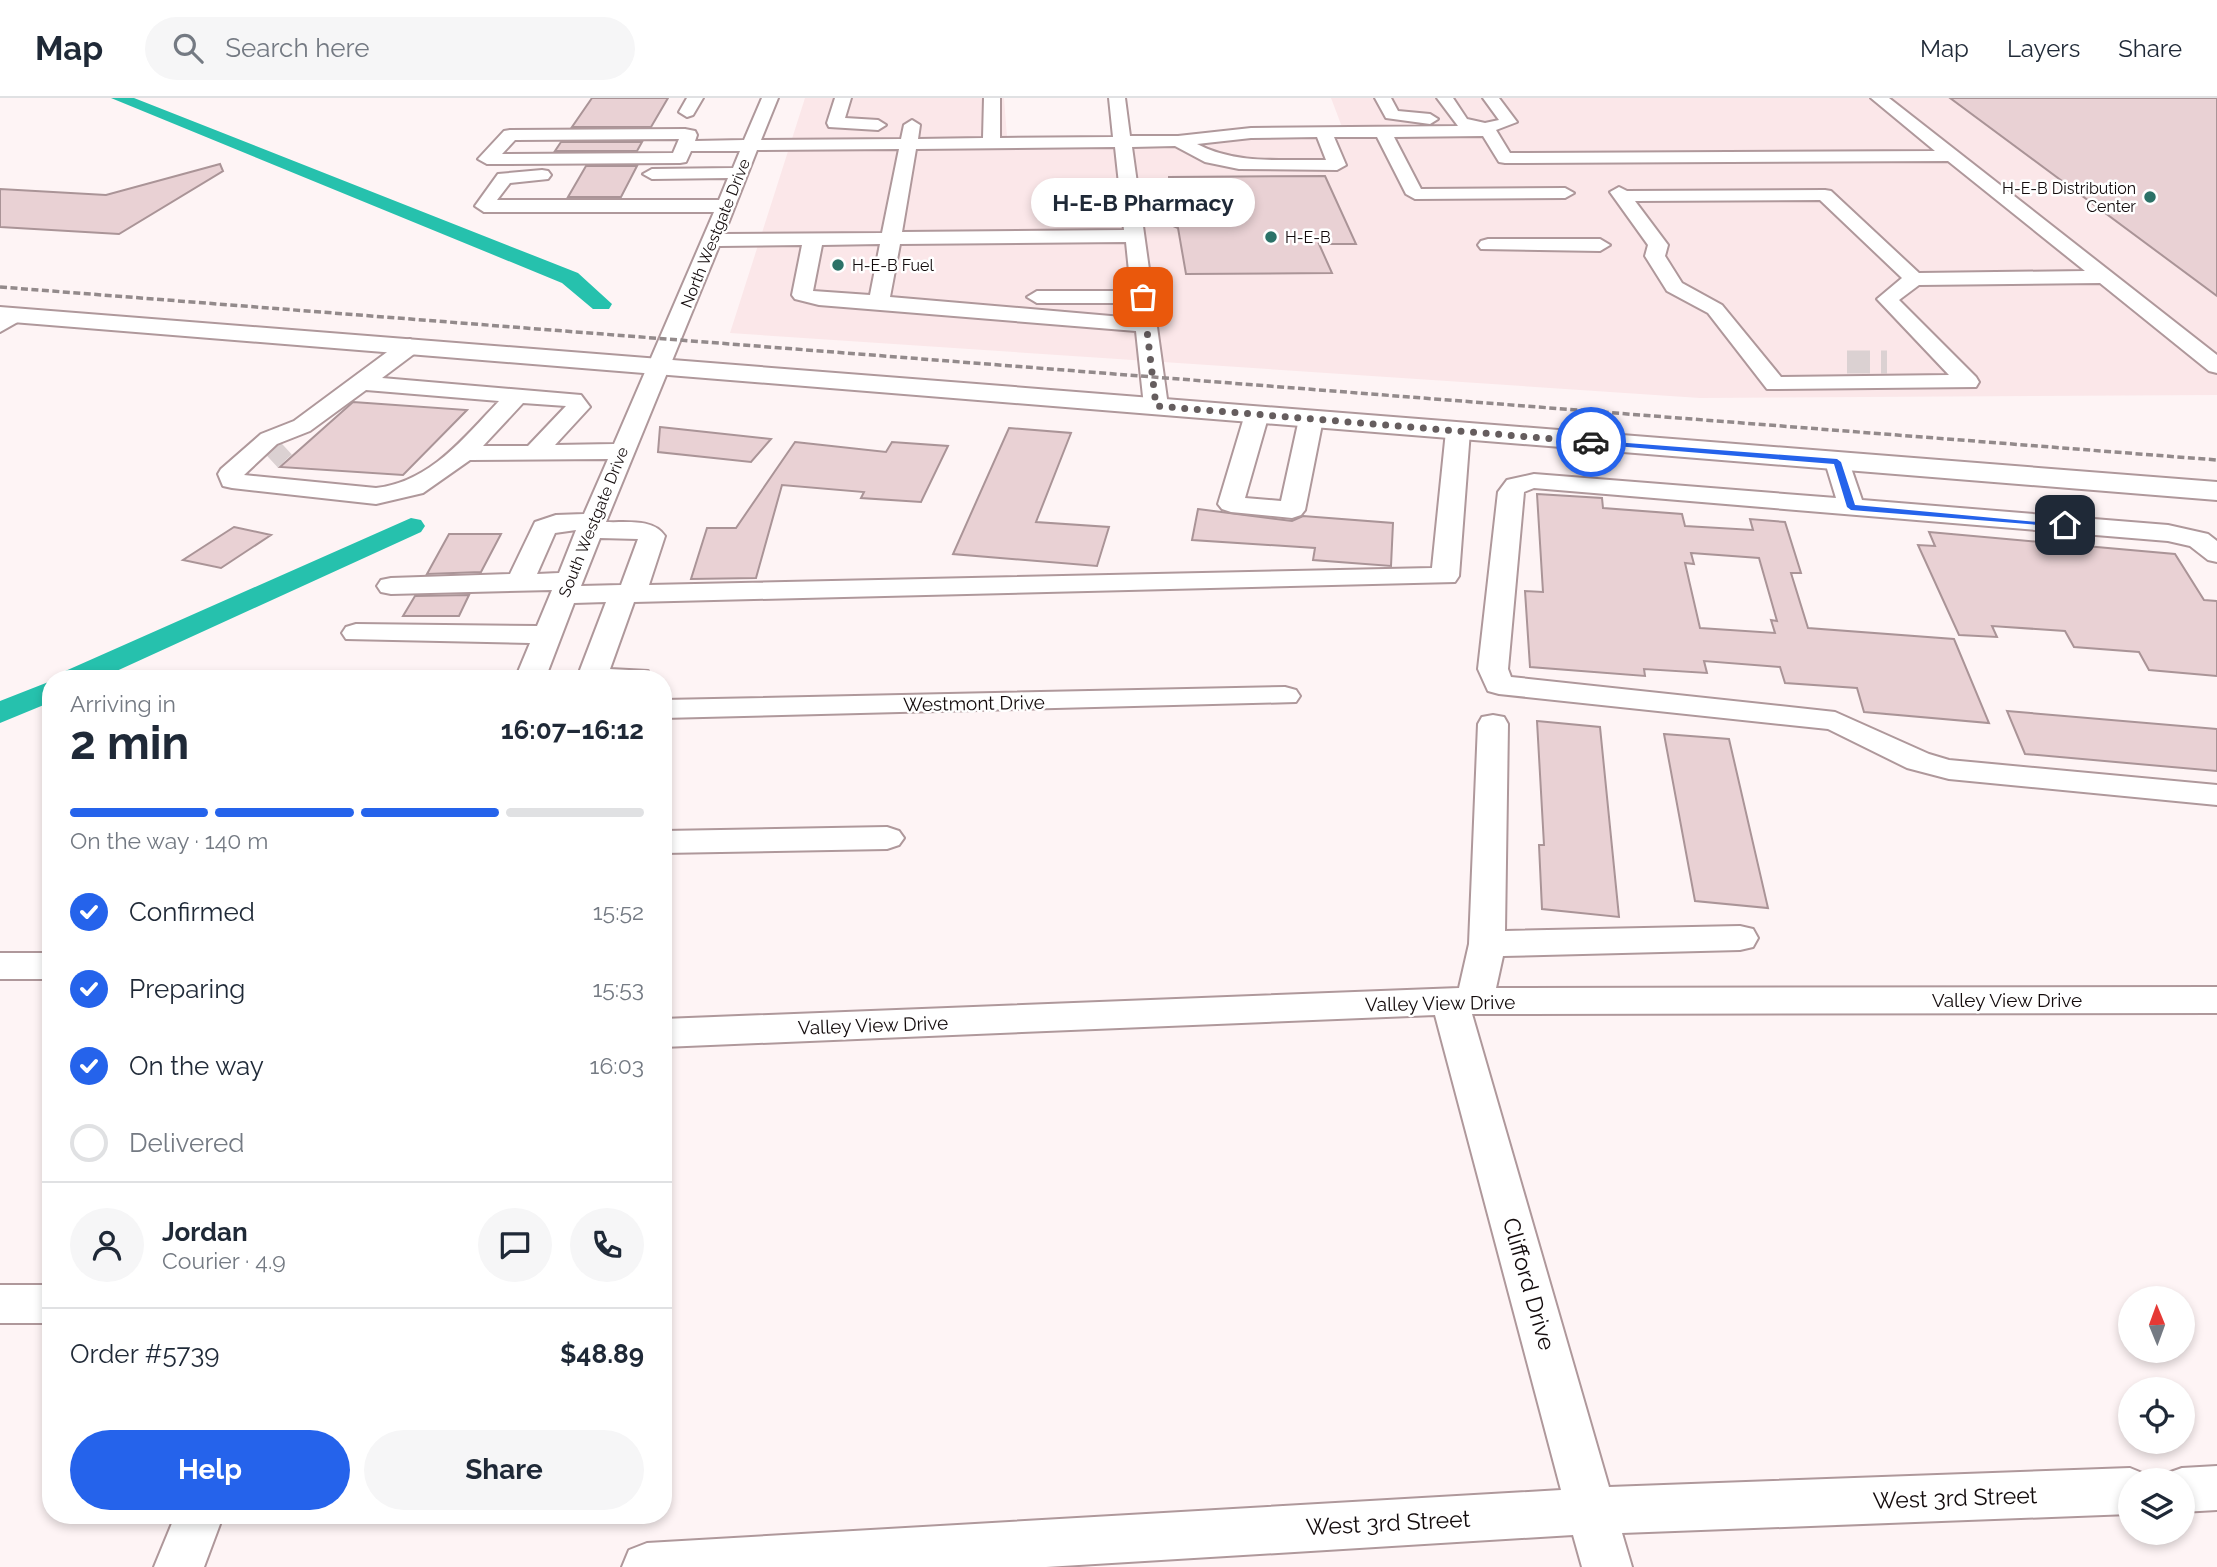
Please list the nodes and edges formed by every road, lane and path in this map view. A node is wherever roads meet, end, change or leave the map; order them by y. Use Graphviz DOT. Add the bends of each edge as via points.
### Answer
graph roads {
  1 [pos="770,98"];
  2 [pos="843,98"];
  3 [pos="992,98"];
  4 [pos="1117,98"];
  5 [pos="1383,98"];
  6 [pos="1491,98"];
  7 [pos="1879,98"];
  8 [pos="1425,100"];
  9 [pos="1446,100"];
  10 [pos="1461,122"];
  11 [pos="1486,129"];
  12 [pos="915,131"];
  13 [pos="1383,132"];
  14 [pos="1324,133"];
  15 [pos="1123,141"];
  16 [pos="1178,141"];
  17 [pos="991,142"];
  18 [pos="751,146"];
  19 [pos="1950,156"];
  20 [pos="1769,157"];
  21 [pos="679,159"];
  22 [pos="740,173"];
  23 [pos="536,175"];
  24 [pos="1605,180"];
  25 [pos="1565,193"];
  26 [pos="1806,195"];
  27 [pos="727,206"];
  28 [pos="512,207"];
  29 [pos="1135,236"];
  30 [pos="891,238"];
  31 [pos="813,239"];
  32 [pos="713,240"];
  33 [pos="1600,245"];
  34 [pos="1488,246"];
  35 [pos="2104,277"];
  36 [pos="1914,279"];
  37 [pos="1143,297"];
  38 [pos="879,302"];
  39 [pos="989,312"];
  40 [pos="6,318"];
  41 [pos="1147,326"];
  42 [pos="410,346"];
  43 [pos="1947,360"];
  44 [pos="1847,362"];
  45 [pos="1887,362"];
  46 [pos="1759,364"];
  47 [pos="658,366"];
  48 [pos="2217,366"];
  49 [pos="361,383"];
  50 [pos="517,396"];
  51 [pos="1156,406"];
  52 [pos="1257,414"];
  53 [pos="1311,419"];
  54 [pos="302,426"];
  55 [pos="1458,431"];
  56 [pos="622,451"];
  57 [pos="464,452"];
  58 [pos="535,453"];
  59 [pos="1837,462"];
  60 [pos="429,483"];
  61 [pos="2217,491"];
  62 [pos="1851,507"];
  63 [pos="591,526"];
  64 [pos="2217,554"];
  65 [pos="526,582"];
  66 [pos="391,586"];
  67 [pos="567,588"];
  68 [pos="628,594"];
  69 [pos="356,633"];
  70 [pos="548,635"];
  71 [pos="534,670"];
  72 [pos="595,670"];
  73 [pos="1285,696"];
  74 [pos="672,709"];
  75 [pos="1493,724"];
  76 [pos="2217,795"];
  77 [pos="887,838"];
  78 [pos="672,842"];
  79 [pos="1740,938"];
  80 [pos="1487,944"];
  81 [pos="42,965"];
  82 [pos="0,966"];
  83 [pos="2217,1000"];
  84 [pos="1462,1001"];
  85 [pos="672,1033"];
  86 [pos="0,1304"];
  87 [pos="42,1304"];
  88 [pos="2217,1488"];
  89 [pos="2195,1489"];
  90 [pos="2118,1492"];
  91 [pos="1592,1511"];
  92 [pos="197,1524"];
  93 [pos="179,1567"];
  94 [pos="647,1567"];
  95 [pos="1606,1567"];
  1 -- 18 [label="street, North Westgate Drive"];
  2 -- 12 [label="street" via="835,123"];
  3 -- 17 [label="street" via="986,124"];
  4 -- 15 [label="street"];
  5 -- 10 [label="street" via="1392,115"];
  6 -- 11 [label="street" via="1509,122"];
  7 -- 19 [label="street"];
  8 -- 9 [label="street"];
  9 -- 10 [label="street"];
  10 -- 11 [label="street"];
  11 -- 13 [label="street"];
  11 -- 24 [label="street" via="1505,158"];
  12 -- 17 [label="street"];
  12 -- 18 [label="street"];
  12 -- 30 [label="street"];
  13 -- 14 [label="street"];
  13 -- 25 [label="street" via="1415,194"];
  14 -- 16 [label="street" via="1251,133"];
  14 -- 16 [label="street" via="1340,173 1211,158"];
  15 -- 16 [label="street"];
  15 -- 17 [label="street"];
  15 -- 29 [label="street"];
  18 -- 21 [label="street"];
  18 -- 22 [label="street, North Westgate Drive"];
  19 -- 20 [label="street"];
  19 -- 35 [label="street"];
  20 -- 24 [label="street"];
  20 -- 26 [label="street"];
  21 -- 21 [label="street" via="689,135 510,135 488,159"];
  21 -- 22 [label="street"];
  21 -- 23 [label="street"];
  22 -- 27 [label="street, North Westgate Drive"];
  23 -- 28 [label="street"];
  23 -- 28 [label="street" via="504,178 483,203"];
  24 -- 26 [label="street"];
  24 -- 46 [label="street" via="1658,245 1655,256 1674,286 1715,309"];
  26 -- 36 [label="street" via="1825,195"];
  27 -- 28 [label="street"];
  27 -- 32 [label="street, North Westgate Drive"];
  29 -- 30 [label="street"];
  29 -- 37 [label="street"];
  30 -- 31 [label="street"];
  30 -- 38 [label="street"];
  31 -- 32 [label="street"];
  31 -- 38 [label="street" via="802,295"];
  32 -- 47 [label="street, North Westgate Drive"];
  33 -- 34 [label="street"];
  35 -- 36 [label="street"];
  35 -- 48 [label="street"];
  36 -- 43 [label="street" via="1887,299"];
  37 -- 39 [label="street" via="1014,296 997,301"];
  37 -- 41 [label="street"];
  38 -- 39 [label="street"];
  39 -- 41 [label="street"];
  40 -- 42 [label="main road"];
  41 -- 51 [label="street"];
  42 -- 47 [label="main road"];
  42 -- 49 [label="street"];
  43 -- 45 [label="street"];
  43 -- 46 [label="street" via="1968,382 1775,384"];
  44 -- 46 [label="street"];
  47 -- 51 [label="main road"];
  47 -- 56 [label="street, South Westgate Drive"];
  49 -- 50 [label="street"];
  49 -- 54 [label="street"];
  50 -- 57 [label="street"];
  50 -- 58 [label="street" via="573,400 578,407"];
  51 -- 52 [label="main road"];
  52 -- 53 [label="main road"];
  52 -- 53 [label="street" via="1231,504 1292,510"];
  53 -- 55 [label="main road"];
  54 -- 60 [label="street" via="261,468 264,474 381,485"];
  54 -- 60 [label="street" via="269,439 236,467 230,474 232,481 376,496 400,494"];
  55 -- 59 [label="main road"];
  55 -- 68 [label="street" via="1445,576"];
  56 -- 58 [label="street"];
  56 -- 63 [label="street, South Westgate Drive"];
  57 -- 58 [label="street"];
  57 -- 60 [label="street"];
  59 -- 61 [label="main road"];
  59 -- 62 [label="street"];
  62 -- 64 [label="street" via="2168,533 2199,540"];
  62 -- 76 [label="street" via="1534,481 1516,485 1511,492 1493,669 1499,685 1835,720 1918,761 1949,769"];
  63 -- 65 [label="street" via="556,523 544,528 523,572"];
  63 -- 67 [label="street, South Westgate Drive"];
  63 -- 68 [label="street" via="652,536"];
  65 -- 66 [label="street"];
  65 -- 67 [label="street"];
  67 -- 68 [label="street"];
  67 -- 70 [label="street, South Westgate Drive"];
  68 -- 72 [label="street"];
  69 -- 70 [label="street"];
  70 -- 71 [label="street, South Westgate Drive"];
  73 -- 74 [label="street, Westmont Drive"];
  75 -- 80 [label="street"];
  77 -- 78 [label="street"];
  79 -- 80 [label="street"];
  80 -- 84 [label="street"];
  81 -- 82 [label="street"];
  83 -- 84 [label="street, Valley View Drive"];
  84 -- 85 [label="street, Valley View Drive"];
  84 -- 91 [label="street, Clifford Drive"];
  86 -- 87 [label="street"];
  88 -- 89 [label="street"];
  90 -- 91 [label="street, West 3rd Street"];
  91 -- 94 [label="street, West 3rd Street"];
  91 -- 95 [label="street, Clifford Drive"];
  92 -- 93 [label="street"];
}
